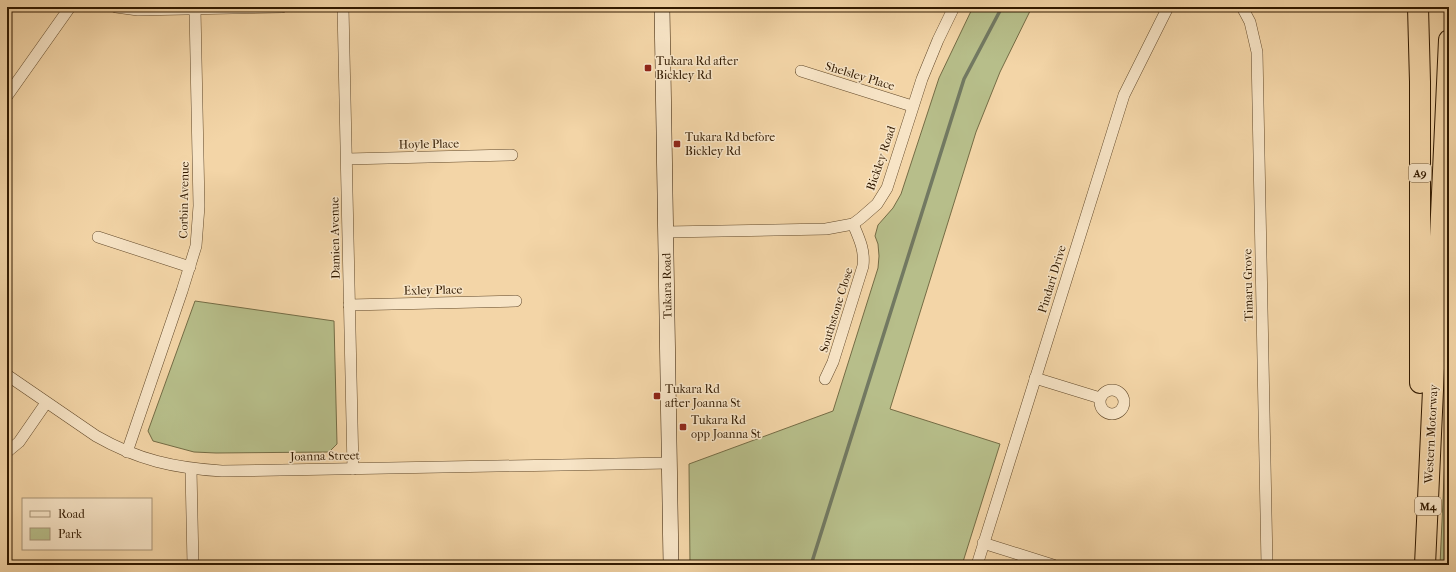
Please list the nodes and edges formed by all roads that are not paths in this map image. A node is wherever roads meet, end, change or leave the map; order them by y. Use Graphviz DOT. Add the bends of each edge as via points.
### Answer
graph roads {
  1 [pos="70,7"];
  2 [pos="116,7"];
  3 [pos="282,7"];
  4 [pos="343,7"];
  5 [pos="662,7"];
  6 [pos="954,7"];
  7 [pos="1168,7"];
  8 [pos="1242,7"];
  9 [pos="1418,7"];
  10 [pos="195,9"];
  11 [pos="1449,40"];
  12 [pos="801,71"];
  13 [pos="7,96"];
  14 [pos="912,106"];
  15 [pos="512,155"];
  16 [pos="347,159"];
  17 [pos="853,224"];
  18 [pos="666,232"];
  19 [pos="98,237"];
  20 [pos="190,267"];
  21 [pos="516,301"];
  22 [pos="349,305"];
  23 [pos="7,375"];
  24 [pos="1035,378"];
  25 [pos="825,380"];
  26 [pos="1100,398"];
  27 [pos="46,403"];
  28 [pos="1430,448"];
  29 [pos="7,452"];
  30 [pos="127,452"];
  31 [pos="670,463"];
  32 [pos="353,468"];
  33 [pos="191,469"];
  34 [pos="984,543"];
  35 [pos="193,565"];
  36 [pos="671,565"];
  37 [pos="977,565"];
  38 [pos="1053,565"];
  39 [pos="1267,565"];
  40 [pos="1425,565"];
  1 -- 13 [label="street"];
  2 -- 10 [label="street" via="138,10"];
  3 -- 10 [label="street"];
  4 -- 16 [label="street, Damien Avenue"];
  5 -- 18 [label="street, Tukara Road"];
  6 -- 14 [label="street, Bickley Road" via="930,58"];
  7 -- 24 [label="street, Pindari Drive" via="1124,94"];
  8 -- 39 [label="street, Timaru Grove" via="1251,26 1257,52"];
  9 -- 28 [label="highway, A9" via="1420,419"];
  10 -- 20 [label="street, Corbin Avenue" via="199,206 196,246"];
  11 -- 28 [label="highway, Western Motorway / M4"];
  12 -- 14 [label="street, Shelsley Place"];
  14 -- 17 [label="street, Bickley Road" via="887,188 877,204"];
  15 -- 16 [label="street, Hoyle Place"];
  16 -- 22 [label="street, Damien Avenue"];
  17 -- 18 [label="street, Bickley Road" via="826,229"];
  17 -- 25 [label="street, Southstone Close" via="862,245 863,266"];
  18 -- 31 [label="street, Tukara Road"];
  19 -- 20 [label="street"];
  20 -- 30 [label="street, Corbin Avenue"];
  21 -- 22 [label="street, Exley Place"];
  22 -- 32 [label="street, Damien Avenue"];
  23 -- 27 [label="street, Joanna Street"];
  24 -- 26 [label="street"];
  24 -- 34 [label="street, Pindari Drive"];
  27 -- 29 [label="street" via="19,442"];
  27 -- 30 [label="street, Joanna Street" via="96,436"];
  28 -- 40 [label="highway, Western Motorway / M4"];
  30 -- 33 [label="street, Joanna Street"];
  31 -- 32 [label="street, Joanna Street"];
  31 -- 36 [label="street, Tukara Road"];
  32 -- 33 [label="street, Joanna Street" via="222,471"];
  33 -- 35 [label="street"];
  34 -- 37 [label="street, Pindari Drive"];
  34 -- 38 [label="street"];
}
